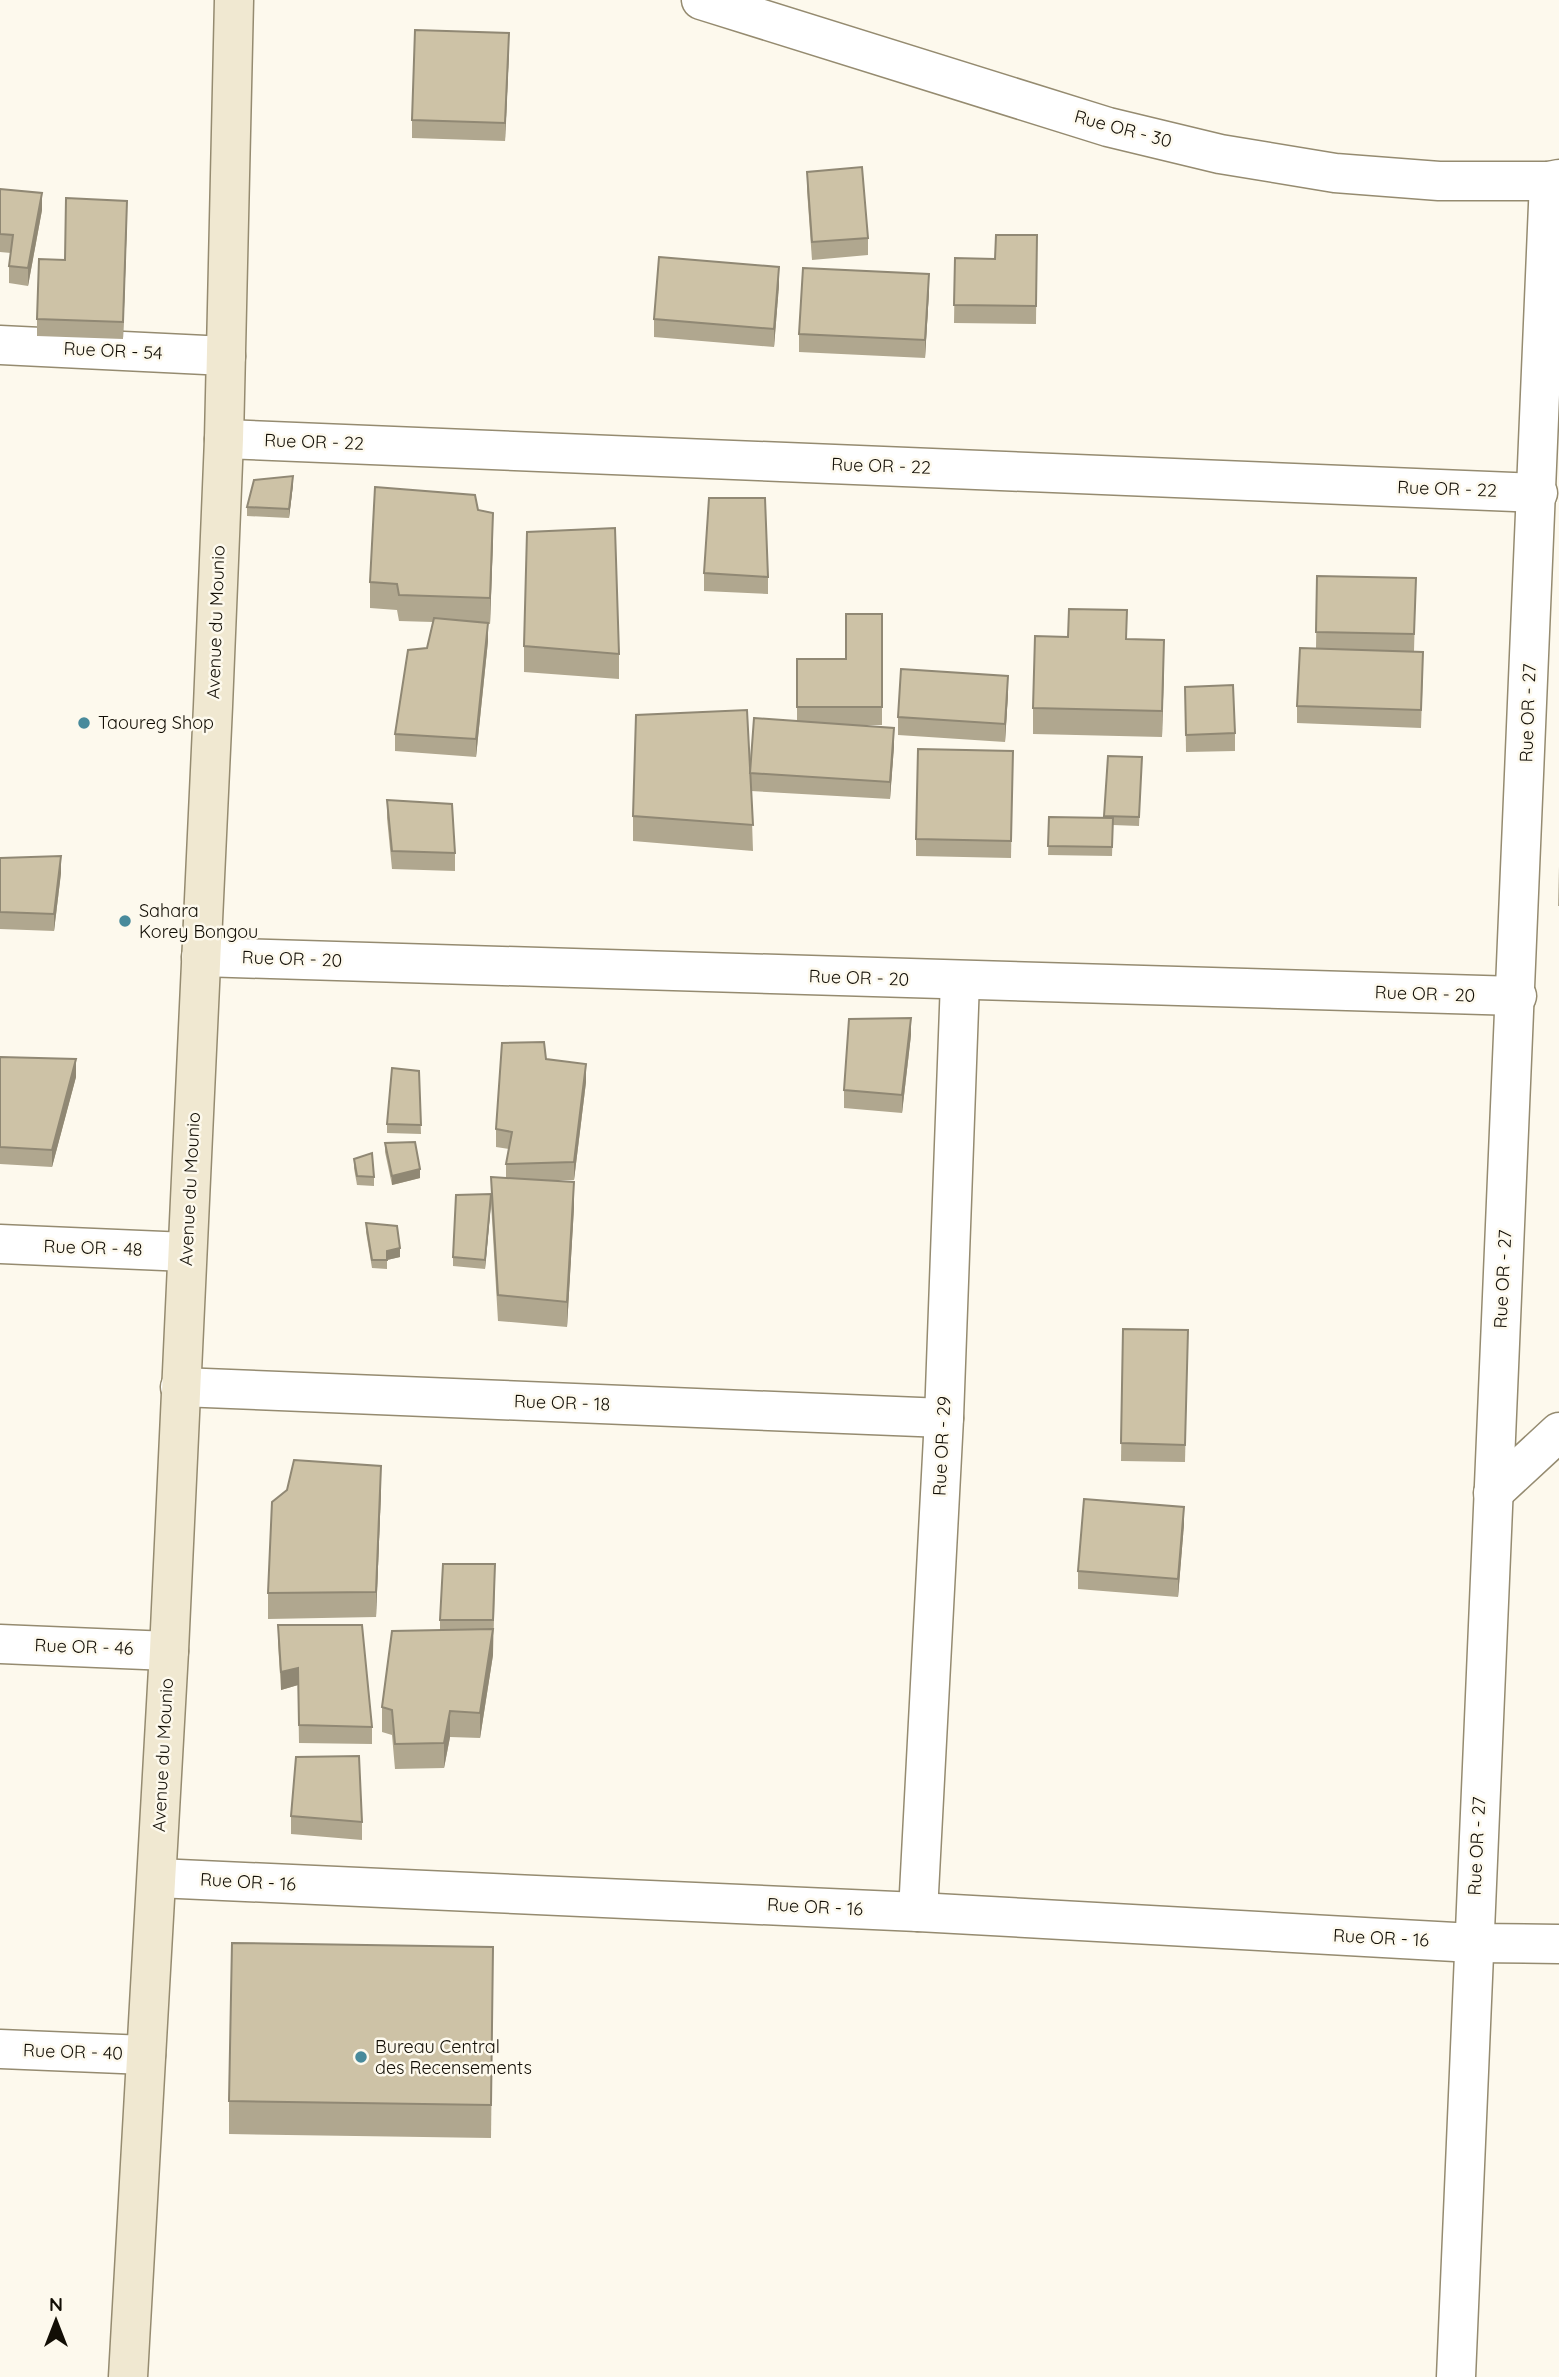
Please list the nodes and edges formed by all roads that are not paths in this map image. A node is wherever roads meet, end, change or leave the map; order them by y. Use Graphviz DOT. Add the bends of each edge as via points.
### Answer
graph roads {
  1 [pos="234,0"];
  2 [pos="704,0"];
  3 [pos="1554,180"];
  4 [pos="0,345"];
  5 [pos="226,356"];
  6 [pos="224,439"];
  7 [pos="1538,493"];
  8 [pos="201,957"];
  9 [pos="960,981"];
  10 [pos="1517,996"];
  11 [pos="0,1244"];
  12 [pos="187,1252"];
  13 [pos="180,1387"];
  14 [pos="944,1418"];
  15 [pos="1559,1432"];
  16 [pos="1493,1493"];
  17 [pos="0,1644"];
  18 [pos="169,1650"];
  19 [pos="156,1878"];
  20 [pos="918,1912"];
  21 [pos="1473,1943"];
  22 [pos="1559,1944"];
  23 [pos="0,2049"];
  24 [pos="146,2055"];
  25 [pos="128,2377"];
  26 [pos="1455,2377"];
  1 -- 5 [label="street, Avenue du Mounio"];
  2 -- 3 [label="street, Rue OR - 30" via="1108,127 1220,154 1335,173 1439,181"];
  3 -- 7 [label="street, Rue OR - 27"];
  4 -- 5 [label="street, Rue OR - 54"];
  5 -- 6 [label="street, Avenue du Mounio"];
  6 -- 7 [label="street, Rue OR - 22"];
  6 -- 8 [label="street, Avenue du Mounio"];
  7 -- 10 [label="street, Rue OR - 27"];
  8 -- 9 [label="street, Rue OR - 20"];
  8 -- 12 [label="street, Avenue du Mounio"];
  9 -- 10 [label="street, Rue OR - 20"];
  9 -- 14 [label="street, Rue OR - 29"];
  10 -- 16 [label="street, Rue OR - 27"];
  11 -- 12 [label="street, Rue OR - 48"];
  12 -- 13 [label="street, Avenue du Mounio"];
  13 -- 14 [label="street, Rue OR - 18"];
  13 -- 18 [label="street, Avenue du Mounio"];
  14 -- 20 [label="street, Rue OR - 29"];
  15 -- 16 [label="street"];
  16 -- 21 [label="street, Rue OR - 27"];
  17 -- 18 [label="street, Rue OR - 46"];
  18 -- 19 [label="street, Avenue du Mounio"];
  19 -- 20 [label="street, Rue OR - 16"];
  19 -- 24 [label="street, Avenue du Mounio"];
  20 -- 21 [label="street, Rue OR - 16"];
  21 -- 22 [label="street, Rue OR - 16"];
  21 -- 26 [label="street, Rue OR - 27"];
  23 -- 24 [label="street, Rue OR - 40"];
  24 -- 25 [label="street, Avenue du Mounio"];
}
